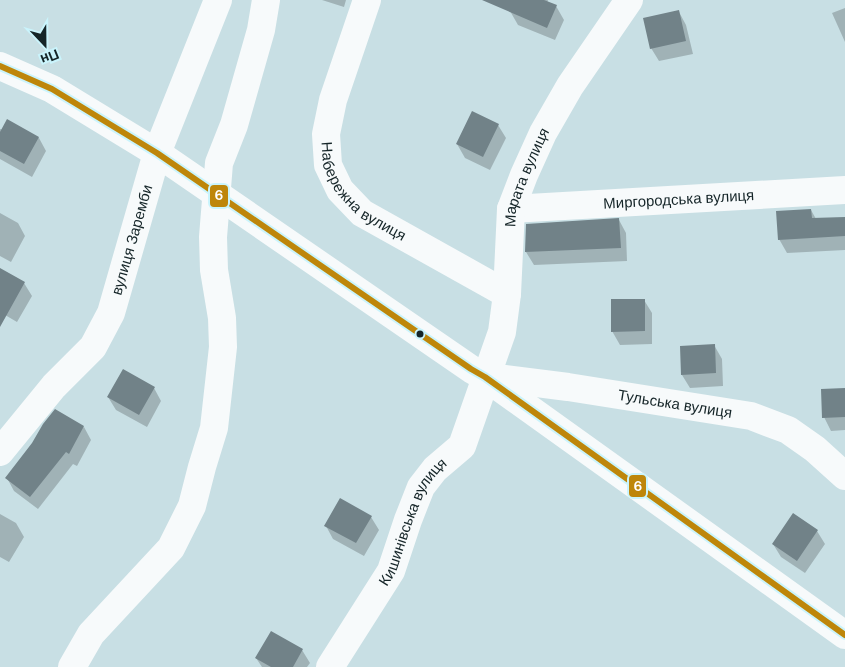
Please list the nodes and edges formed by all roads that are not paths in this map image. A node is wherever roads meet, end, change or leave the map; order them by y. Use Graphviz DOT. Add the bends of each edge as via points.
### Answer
graph roads {
  1 [pos="218,0"];
  2 [pos="266,0"];
  3 [pos="367,0"];
  4 [pos="629,0"];
  5 [pos="0,66"];
  6 [pos="157,153"];
  7 [pos="845,190"];
  8 [pos="216,194"];
  9 [pos="511,209"];
  10 [pos="507,294"];
  11 [pos="485,377"];
  12 [pos="0,452"];
  13 [pos="845,476"];
  14 [pos="845,635"];
  15 [pos="72,667"];
  16 [pos="330,667"];
  1 -- 6 [label="street, вулиця Заремби"];
  2 -- 8 [label="street" via="234,125 219,163"];
  3 -- 10 [label="street, Набережна вулиця" via="333,100 326,134 328,165 340,190 362,213"];
  4 -- 9 [label="street, Марата вулиця" via="570,86 543,133"];
  5 -- 6 [label="street" via="52,88"];
  6 -- 8 [label="street"];
  6 -- 12 [label="street, вулиця Заремби" via="111,313 93,347 54,386"];
  7 -- 9 [label="street, Миргородська вулиця"];
  8 -- 11 [label="street"];
  8 -- 15 [label="street" via="214,262 224,347 214,428 192,506 171,548 91,634"];
  9 -- 10 [label="street, Марата вулиця"];
  10 -- 11 [label="street, Марата вулиця" via="502,332"];
  11 -- 13 [label="street, Тульська вулиця" via="751,416 788,430"];
  11 -- 14 [label="street"];
  11 -- 16 [label="street, Кишинівська вулиця" via="462,446 435,469 421,487 391,571"];
}
